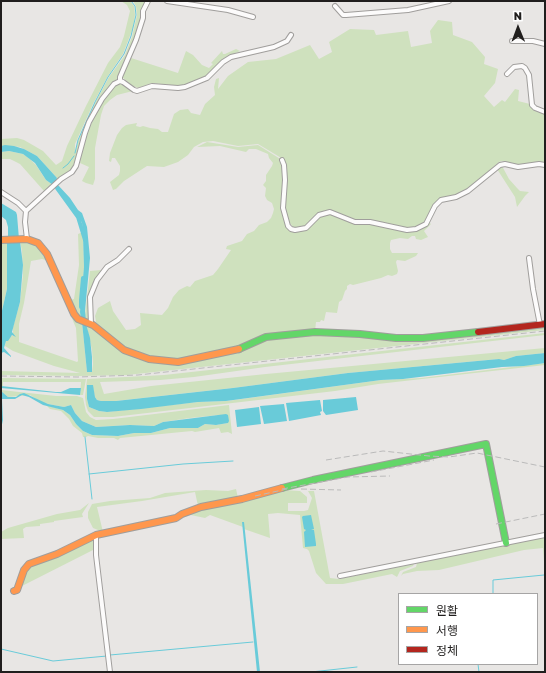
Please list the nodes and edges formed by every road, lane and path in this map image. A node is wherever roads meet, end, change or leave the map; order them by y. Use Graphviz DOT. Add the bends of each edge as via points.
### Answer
graph roads {
  1 [pos="148,1"];
  2 [pos="167,1"];
  3 [pos="449,1"];
  4 [pos="335,6"];
  5 [pos="253,17"];
  6 [pos="291,35"];
  7 [pos="512,41"];
  8 [pos="545,44"];
  9 [pos="507,74"];
  10 [pos="120,81"];
  11 [pos="545,112"];
  12 [pos="282,160"];
  13 [pos="545,165"];
  14 [pos="1,192"];
  15 [pos="26,211"];
  16 [pos="4,240"];
  17 [pos="24,240"];
  18 [pos="129,249"];
  19 [pos="529,258"];
  20 [pos="86,322"];
  21 [pos="543,325"];
  22 [pos="96,535"];
  23 [pos="545,535"];
  24 [pos="506,542"];
  25 [pos="340,576"];
  26 [pos="14,591"];
  27 [pos="110,672"];
  1 -- 10 [label="street"];
  2 -- 5 [label="street" via="228,10"];
  3 -- 4 [label="street" via="408,10 346,15"];
  6 -- 10 [label="street" via="286,41 274,47 231,57 207,78 185,87 152,86 138,91"];
  7 -- 8 [label="street"];
  9 -- 11 [label="street" via="514,67 525,68 532,105"];
  10 -- 15 [label="street" via="105,94 90,122 79,160 72,172"];
  12 -- 13 [label="street" via="285,180 283,208 288,226 295,230 306,228 319,215 330,212 355,222 366,221 407,230 416,229 426,224 440,200 456,197 472,189 500,165"];
  14 -- 15 [label="street"];
  15 -- 17 [label="street"];
  16 -- 17 [label="street"];
  17 -- 20 [label="street" via="38,243 44,249 74,314"];
  18 -- 20 [label="street" via="107,267 97,280 90,298"];
  19 -- 21 [label="street" via="533,289"];
  20 -- 21 [label="street" via="130,353 149,359 178,362 236,350 276,336 321,332 424,338"];
  22 -- 24 [label="street" via="176,518 201,507 313,480 486,444"];
  22 -- 26 [label="street" via="29,564 24,570 17,590"];
  22 -- 27 [label="street" via="96,555"];
  23 -- 24 [label="street"];
  24 -- 25 [label="street"];
}
